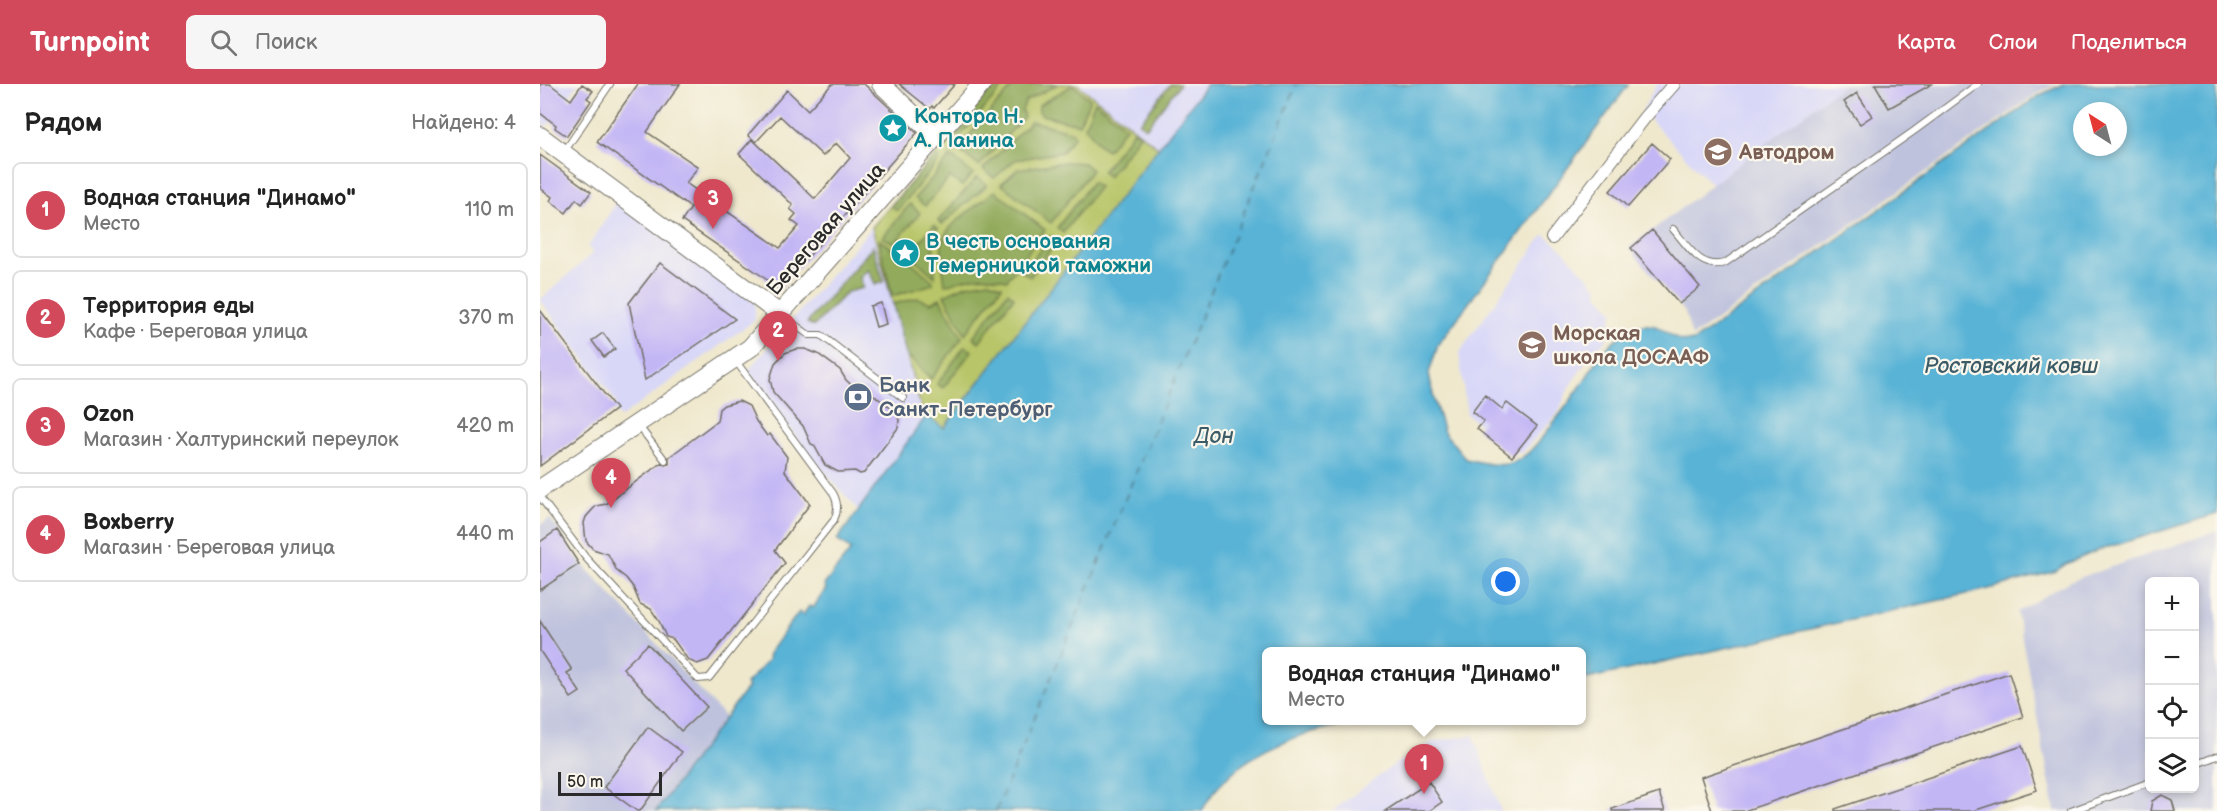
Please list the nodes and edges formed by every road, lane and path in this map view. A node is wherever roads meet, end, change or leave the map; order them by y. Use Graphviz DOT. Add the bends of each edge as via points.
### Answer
graph roads {
  1 [pos="610,84"];
  2 [pos="881,84"];
  3 [pos="982,84"];
  4 [pos="1674,84"];
  5 [pos="1978,84"];
  6 [pos="540,136"];
  7 [pos="937,137"];
  8 [pos="564,153"];
  9 [pos="1673,229"];
  10 [pos="1552,238"];
  11 [pos="781,315"];
  12 [pos="734,360"];
  13 [pos="903,398"];
  14 [pos="638,424"];
  15 [pos="665,460"];
  16 [pos="540,489"];
  17 [pos="540,497"];
  18 [pos="2217,756"];
  19 [pos="2199,763"];
  20 [pos="2145,784"];
  21 [pos="2071,811"];
  1 -- 8 [label="lane"];
  2 -- 7 [label="main road"];
  3 -- 7 [label="main road, Береговая улица"];
  4 -- 10 [label="street"];
  5 -- 9 [label="lane" via="1725,263 1708,265"];
  6 -- 8 [label="main road"];
  7 -- 11 [label="main road, Береговая улица"];
  8 -- 11 [label="main road"];
  11 -- 12 [label="main road, Береговая улица"];
  11 -- 13 [label="lane" via="809,335 821,335"];
  12 -- 14 [label="main road, Береговая улица"];
  12 -- 17 [label="lane" via="833,492 837,511 834,520 709,678 698,679 690,671 586,558"];
  14 -- 15 [label="lane"];
  14 -- 16 [label="main road, Береговая улица"];
  18 -- 19 [label="lane"];
  20 -- 21 [label="lane"];
}
